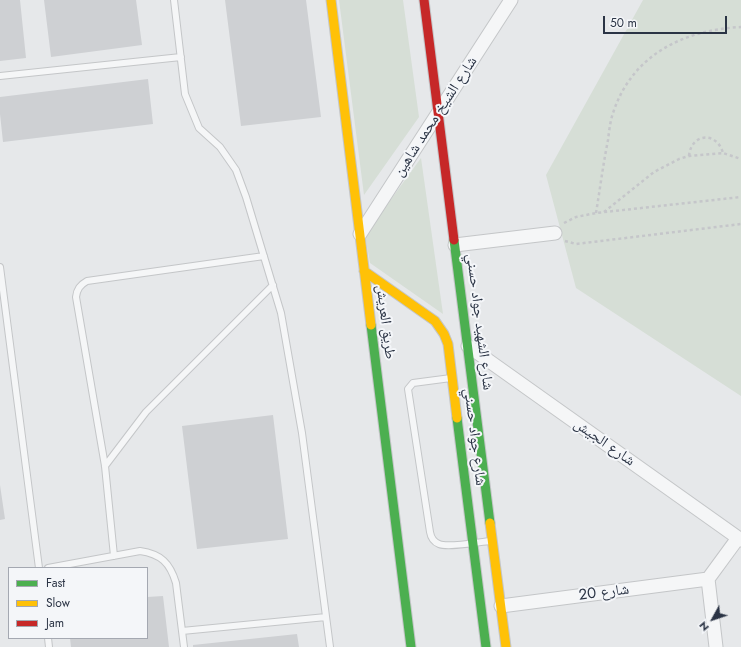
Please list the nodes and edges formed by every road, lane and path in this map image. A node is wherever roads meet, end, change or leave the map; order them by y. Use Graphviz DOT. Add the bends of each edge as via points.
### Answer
graph roads {
  1 [pos="174,0"];
  2 [pos="331,0"];
  3 [pos="424,0"];
  4 [pos="511,0"];
  5 [pos="741,27"];
  6 [pos="181,57"];
  7 [pos="0,76"];
  8 [pos="438,115"];
  9 [pos="723,153"];
  10 [pos="689,156"];
  11 [pos="741,159"];
  12 [pos="741,197"];
  13 [pos="596,213"];
  14 [pos="603,213"];
  15 [pos="741,224"];
  16 [pos="555,233"];
  17 [pos="360,234"];
  18 [pos="455,245"];
  19 [pos="264,256"];
  20 [pos="0,267"];
  21 [pos="364,271"];
  22 [pos="273,285"];
  23 [pos="468,346"];
  24 [pos="453,378"];
  25 [pos="105,466"];
  26 [pos="740,539"];
  27 [pos="492,541"];
  28 [pos="473,543"];
  29 [pos="114,556"];
  30 [pos="39,567"];
  31 [pos="54,567"];
  32 [pos="708,579"];
  33 [pos="500,606"];
  34 [pos="326,617"];
  35 [pos="182,631"];
  36 [pos="184,647"];
  37 [pos="330,647"];
  38 [pos="411,647"];
  39 [pos="486,647"];
  40 [pos="506,647"];
  41 [pos="716,647"];
  1 -- 6 [label="lane"];
  2 -- 17 [label="street, طريق العريش"];
  3 -- 8 [label="street, شارع الشهيد جواد حسني"];
  4 -- 8 [label="street, شارع الشيخ محمد شاهين"];
  5 -- 13 [label="path" via="678,40 644,62 630,78 612,115"];
  6 -- 7 [label="lane"];
  6 -- 19 [label="lane" via="185,94 199,128 220,147 236,170"];
  8 -- 17 [label="street, شارع الشيخ محمد شاهين"];
  8 -- 18 [label="street, شارع الشهيد جواد حسني"];
  9 -- 10 [label="path"];
  9 -- 10 [label="path" via="718,142 702,138 692,144"];
  9 -- 11 [label="path"];
  10 -- 14 [label="path" via="654,172"];
  12 -- 14 [label="path"];
  13 -- 14 [label="path"];
  13 -- 16 [label="path" via="576,217"];
  15 -- 16 [label="path" via="576,244 566,242"];
  16 -- 18 [label="street"];
  17 -- 21 [label="street, طريق العريش"];
  18 -- 23 [label="street, شارع الشهيد جواد حسني"];
  19 -- 22 [label="lane"];
  19 -- 25 [label="lane" via="87,281 79,287 76,297"];
  20 -- 30 [label="lane"];
  21 -- 24 [label="street, شارع جواد حسني" via="439,325 448,344"];
  21 -- 38 [label="street, طريق العريش"];
  22 -- 25 [label="lane" via="146,412"];
  22 -- 34 [label="lane" via="282,313 302,433"];
  23 -- 26 [label="street, شارع الجيش"];
  23 -- 27 [label="street, شارع الشهيد جواد حسني"];
  24 -- 28 [label="street, شارع جواد حسني"];
  24 -- 28 [label="lane" via="413,383 408,391 431,536 436,543 444,546"];
  25 -- 29 [label="lane"];
  26 -- 32 [label="street"];
  27 -- 28 [label="lane"];
  27 -- 33 [label="street, شارع الشهيد جواد حسني"];
  28 -- 39 [label="street, شارع جواد حسني"];
  29 -- 31 [label="lane"];
  29 -- 35 [label="lane" via="140,551 160,557 168,564 176,583"];
  32 -- 33 [label="street, شارع 20"];
  32 -- 41 [label="street"];
  33 -- 40 [label="street, شارع الشهيد جواد حسني"];
  34 -- 35 [label="lane"];
  34 -- 37 [label="lane"];
  35 -- 36 [label="lane"];
}
